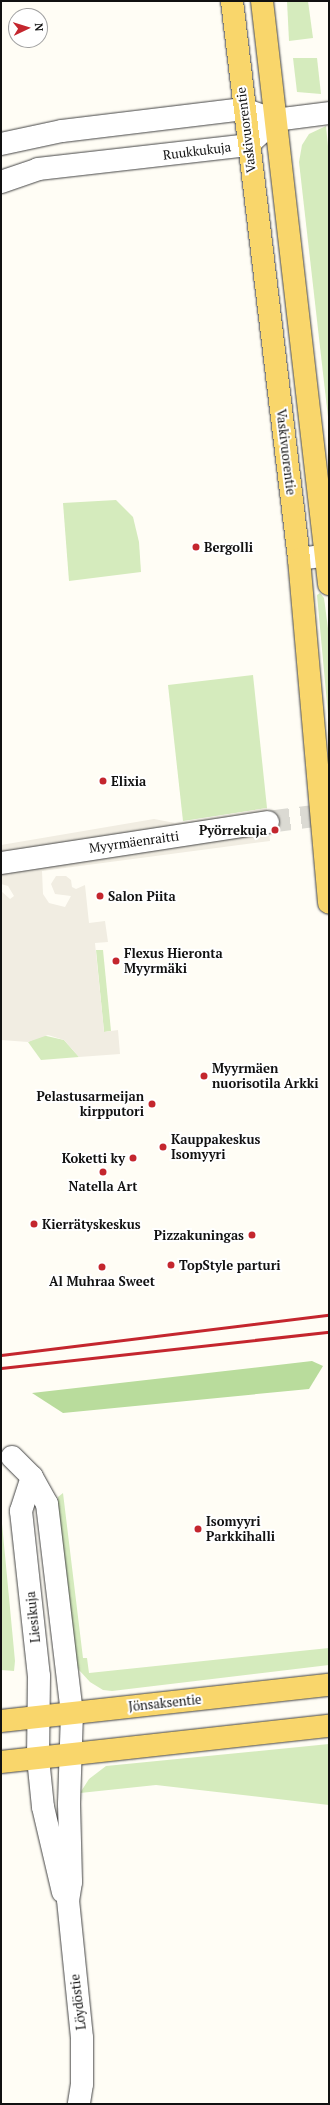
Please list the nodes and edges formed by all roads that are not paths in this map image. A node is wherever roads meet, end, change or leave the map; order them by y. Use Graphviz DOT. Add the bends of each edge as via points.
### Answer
graph roads {
  1 [pos="232,1"];
  2 [pos="262,1"];
  3 [pos="244,109"];
  4 [pos="329,113"];
  5 [pos="275,120"];
  6 [pos="1,144"];
  7 [pos="248,145"];
  8 [pos="1,182"];
  9 [pos="327,555"];
  10 [pos="299,559"];
  11 [pos="329,584"];
  12 [pos="268,822"];
  13 [pos="1,863"];
  14 [pos="329,903"];
  15 [pos="12,1457"];
  16 [pos="32,1478"];
  17 [pos="329,1685"];
  18 [pos="72,1713"];
  19 [pos="39,1717"];
  20 [pos="1,1721"];
  21 [pos="329,1726"];
  22 [pos="71,1755"];
  23 [pos="38,1758"];
  24 [pos="1,1762"];
  25 [pos="68,1900"];
  26 [pos="79,2104"];
  1 -- 3 [label="main road, Vaskivuorentie"];
  2 -- 5 [label="main road, Vaskivuorentie"];
  3 -- 5 [label="street"];
  3 -- 6 [label="street" via="62,131"];
  3 -- 7 [label="main road, Vaskivuorentie"];
  4 -- 5 [label="street"];
  5 -- 7 [label="street, Ruukkukuja"];
  5 -- 9 [label="main road, Vaskivuorentie"];
  7 -- 8 [label="street, Ruukkukuja" via="38,169"];
  7 -- 10 [label="main road, Vaskivuorentie"];
  9 -- 10 [label="street"];
  9 -- 11 [label="main road, Vaskivuorentie"];
  10 -- 14 [label="main road, Vaskivuorentie"];
  12 -- 13 [label="street, Myyrmäenraitti"];
  15 -- 16 [label="street, Liesikuja"];
  16 -- 18 [label="street, Liesikuja" via="46,1504"];
  16 -- 19 [label="street, Liesikuja" via="21,1511 39,1676"];
  17 -- 18 [label="main road, Jönsaksentie"];
  18 -- 19 [label="main road, Jönsaksentie"];
  18 -- 22 [label="street, Liesikuja"];
  19 -- 20 [label="main road, Jönsaksentie"];
  19 -- 23 [label="street, Liesikuja"];
  21 -- 22 [label="main road"];
  22 -- 23 [label="main road"];
  22 -- 25 [label="street, Löydöstie" via="71,1882"];
  23 -- 24 [label="main road"];
  23 -- 25 [label="street, Löydöstie" via="43,1807 60,1886"];
  25 -- 26 [label="street, Löydöstie" via="82,2038 82,2084"];
}
